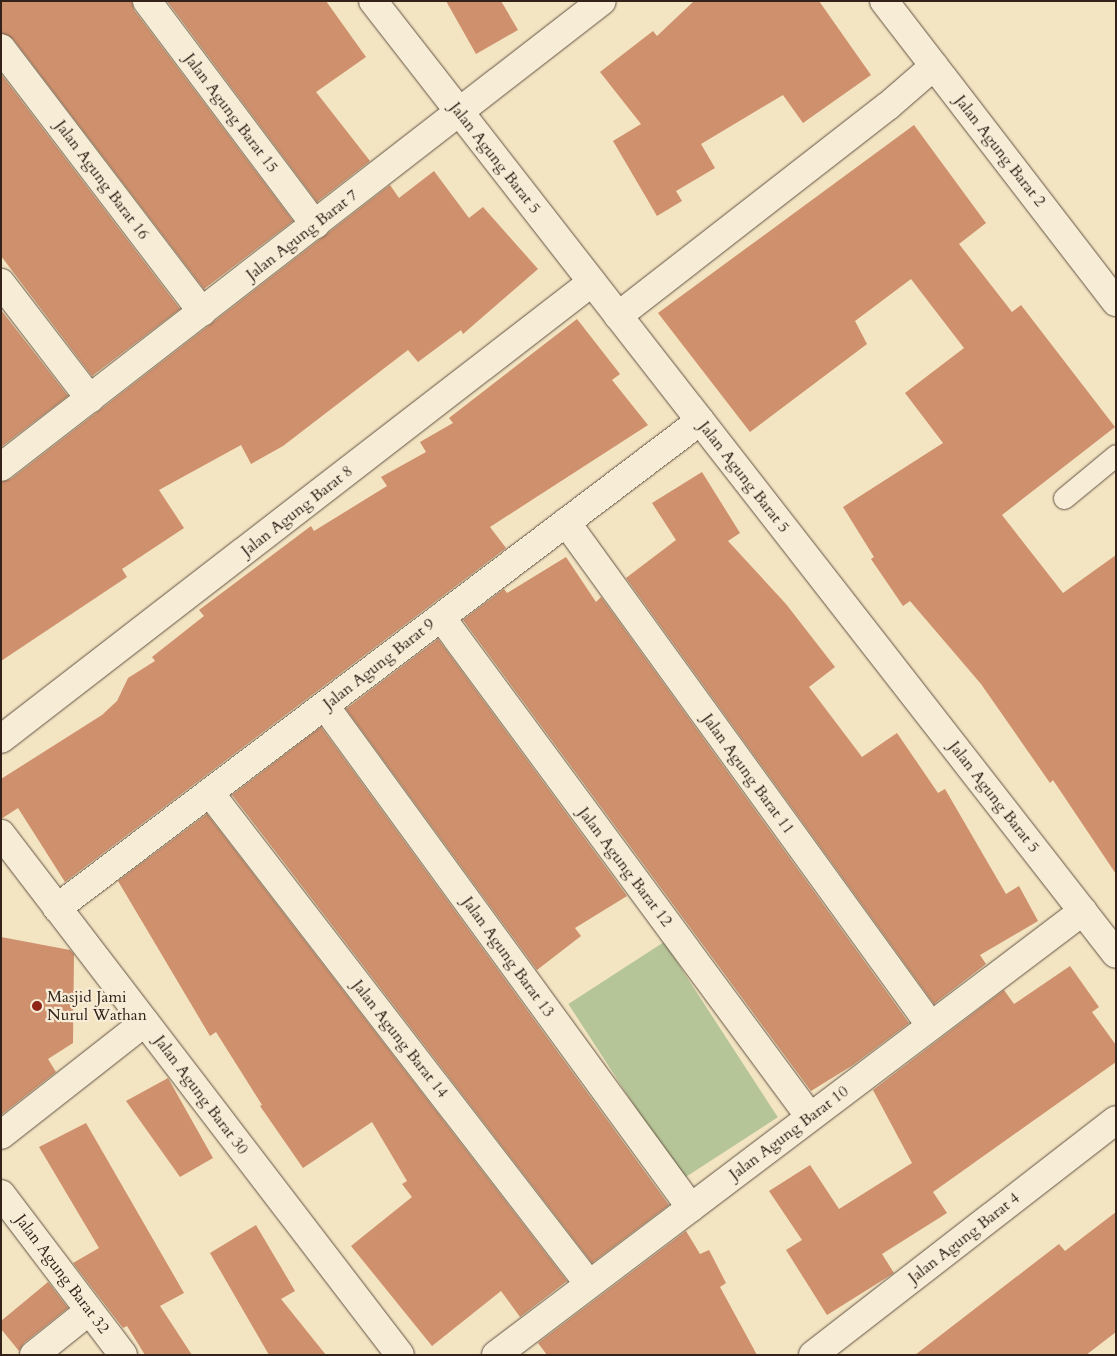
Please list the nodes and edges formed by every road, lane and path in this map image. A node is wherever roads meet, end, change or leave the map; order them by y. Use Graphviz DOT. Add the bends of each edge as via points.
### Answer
graph roads {
  1 [pos="147,1"];
  2 [pos="373,1"];
  3 [pos="602,1"];
  4 [pos="884,1"];
  5 [pos="1,48"];
  6 [pos="934,66"];
  7 [pos="458,111"];
  8 [pos="315,225"];
  9 [pos="592,282"];
  10 [pos="1,283"];
  11 [pos="1116,302"];
  12 [pos="202,312"];
  13 [pos="618,316"];
  14 [pos="90,399"];
  15 [pos="700,421"];
  16 [pos="1116,455"];
  17 [pos="1,467"];
  18 [pos="1064,498"];
  19 [pos="566,522"];
  20 [pos="441,617"];
  21 [pos="325,706"];
  22 [pos="1,739"];
  23 [pos="210,793"];
  24 [pos="1,834"];
  25 [pos="58,908"];
  26 [pos="1083,912"];
  27 [pos="1116,954"];
  28 [pos="145,1022"];
  29 [pos="931,1026"];
  30 [pos="810,1118"];
  31 [pos="1116,1120"];
  32 [pos="1,1135"];
  33 [pos="1,1194"];
  34 [pos="691,1208"];
  35 [pos="589,1284"];
  36 [pos="89,1311"];
  37 [pos="34,1355"];
  38 [pos="122,1355"];
  39 [pos="400,1355"];
  40 [pos="496,1355"];
  41 [pos="813,1355"];
  1 -- 8 [label="street, Jalan Agung Barat 15"];
  2 -- 7 [label="street, Jalan Agung Barat 5"];
  3 -- 7 [label="street, Jalan Agung Barat 7"];
  4 -- 6 [label="street, Jalan Agung Barat 2"];
  5 -- 12 [label="street, Jalan Agung Barat 16"];
  6 -- 11 [label="street, Jalan Agung Barat 2"];
  6 -- 13 [label="street" via="888,106"];
  7 -- 8 [label="street, Jalan Agung Barat 7"];
  7 -- 9 [label="street, Jalan Agung Barat 5"];
  8 -- 12 [label="street, Jalan Agung Barat 7"];
  9 -- 13 [label="street, Jalan Agung Barat 5"];
  9 -- 22 [label="street, Jalan Agung Barat 8"];
  10 -- 14 [label="street"];
  12 -- 14 [label="street, Jalan Agung Barat 7"];
  13 -- 15 [label="street, Jalan Agung Barat 5"];
  14 -- 17 [label="street, Jalan Agung Barat 7"];
  15 -- 19 [label="street, Jalan Agung Barat 9"];
  15 -- 26 [label="street, Jalan Agung Barat 5"];
  16 -- 18 [label="lane"];
  19 -- 20 [label="street, Jalan Agung Barat 9"];
  19 -- 29 [label="street, Jalan Agung Barat 11"];
  20 -- 21 [label="street, Jalan Agung Barat 9"];
  20 -- 30 [label="street, Jalan Agung Barat 12"];
  21 -- 23 [label="street, Jalan Agung Barat 9"];
  21 -- 34 [label="street, Jalan Agung Barat 13"];
  23 -- 25 [label="street, Jalan Agung Barat 9"];
  23 -- 35 [label="street, Jalan Agung Barat 14"];
  24 -- 25 [label="street, Jalan Agung Barat 30"];
  25 -- 28 [label="street, Jalan Agung Barat 30"];
  26 -- 27 [label="street, Jalan Agung Barat 5"];
  26 -- 29 [label="street, Jalan Agung Barat 10"];
  28 -- 32 [label="street"];
  28 -- 39 [label="street, Jalan Agung Barat 30"];
  29 -- 30 [label="street, Jalan Agung Barat 10"];
  30 -- 34 [label="street, Jalan Agung Barat 10"];
  31 -- 41 [label="street, Jalan Agung Barat 4"];
  33 -- 36 [label="street, Jalan Agung Barat 32"];
  34 -- 35 [label="street, Jalan Agung Barat 10"];
  35 -- 40 [label="street, Jalan Agung Barat 10"];
  36 -- 37 [label="street"];
  36 -- 38 [label="street, Jalan Agung Barat 32"];
}
